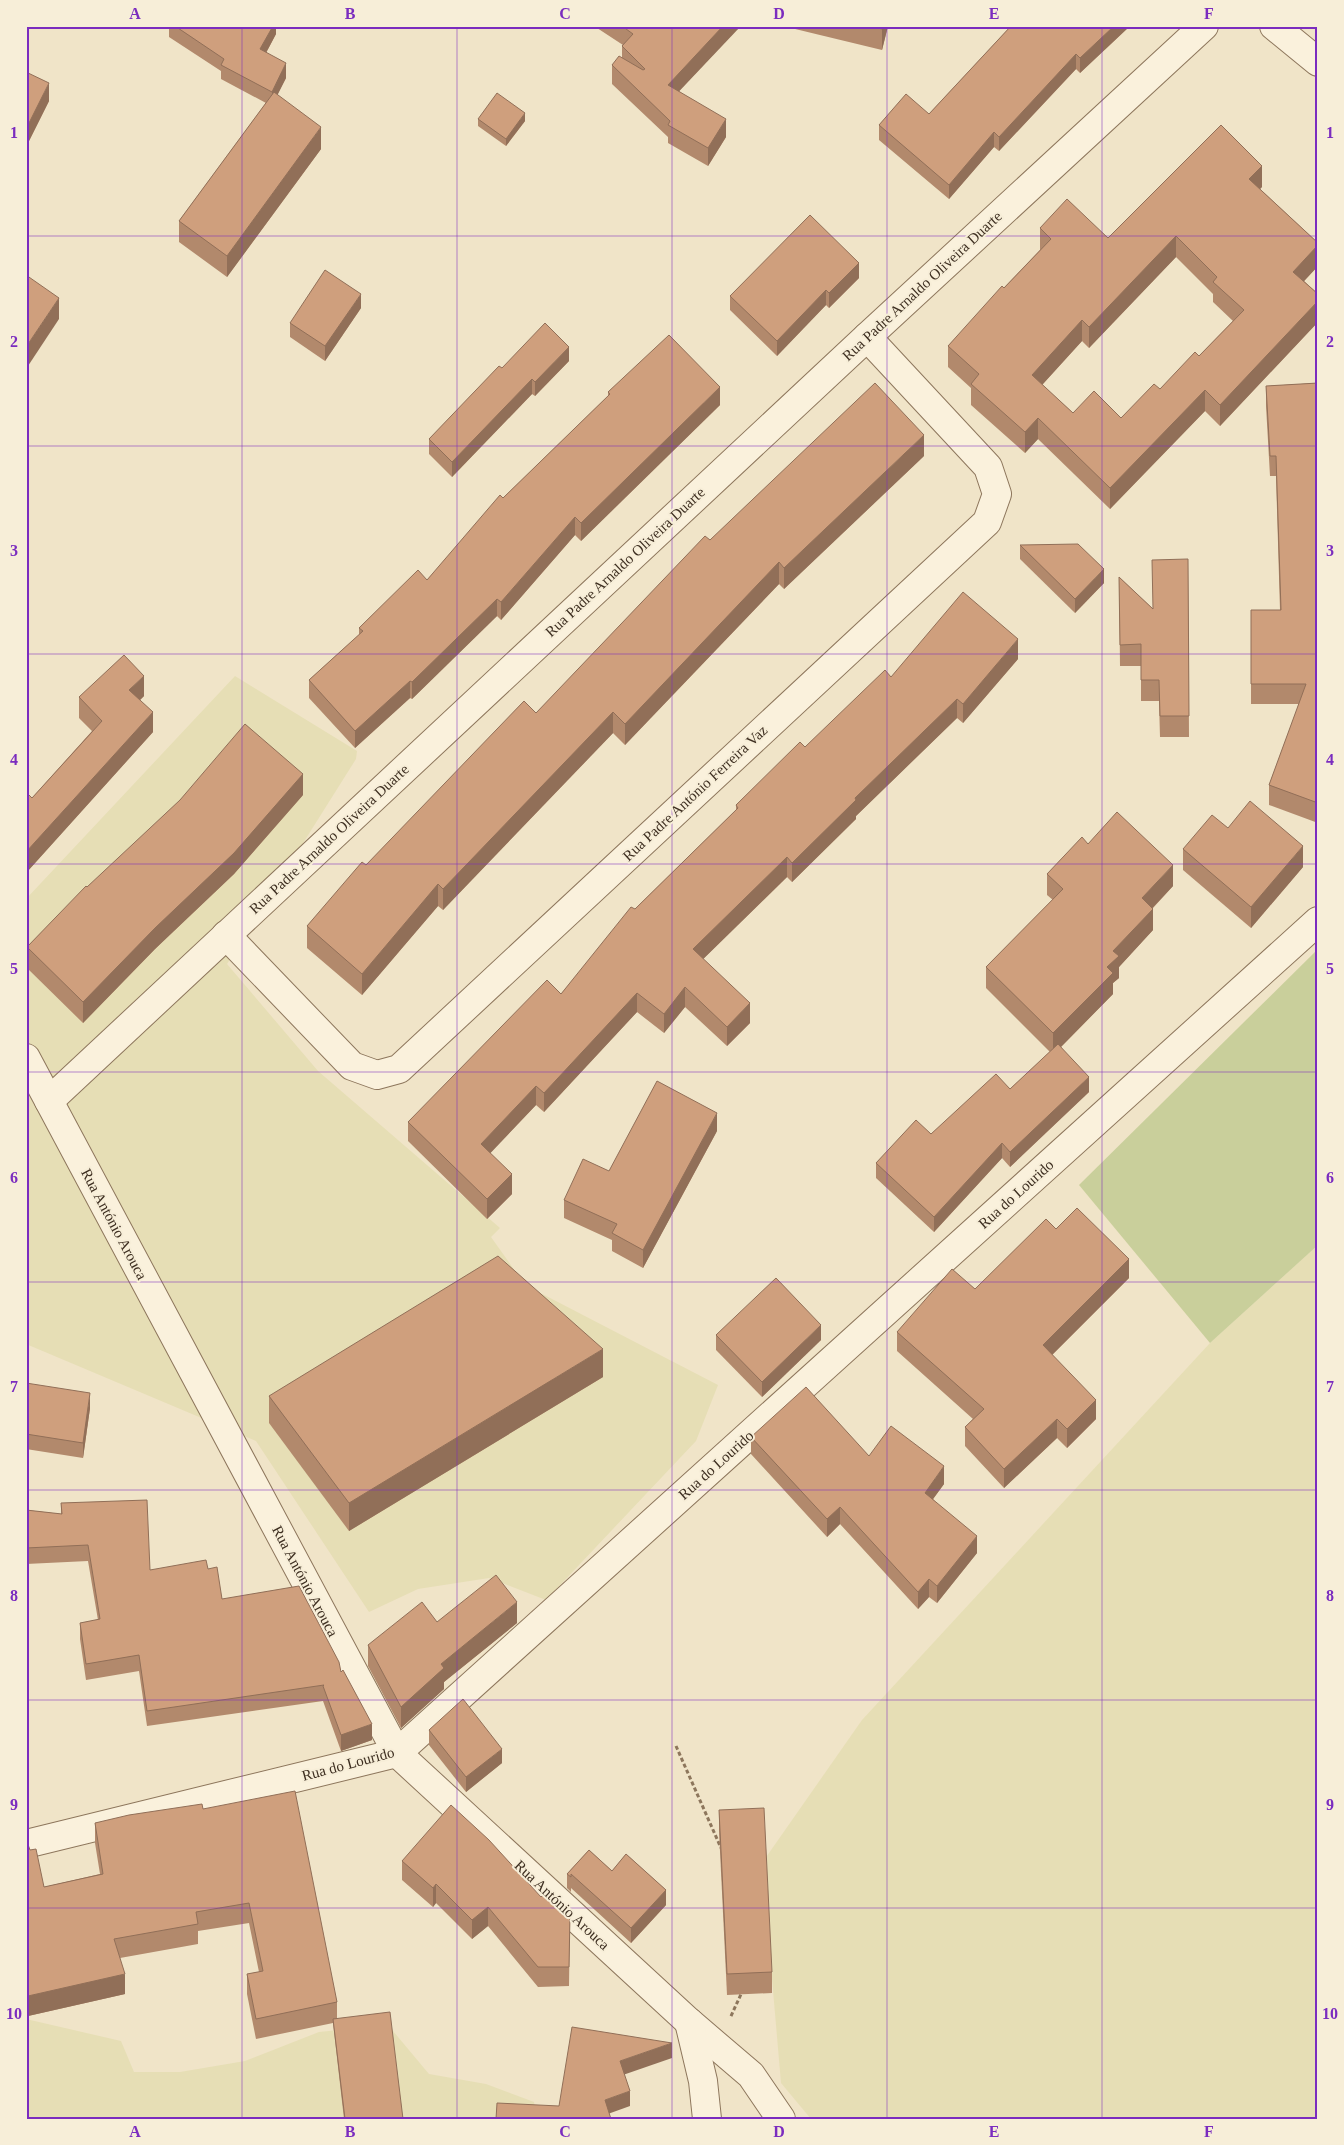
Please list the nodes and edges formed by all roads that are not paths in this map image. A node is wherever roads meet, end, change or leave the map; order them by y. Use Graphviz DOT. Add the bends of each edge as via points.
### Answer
graph roads {
  1 [pos="1204,26"];
  2 [pos="1274,26"];
  3 [pos="1318,62"];
  4 [pos="867,336"];
  5 [pos="1318,921"];
  6 [pos="226,935"];
  7 [pos="26,1058"];
  8 [pos="49,1101"];
  9 [pos="397,1753"];
  10 [pos="26,1844"];
  11 [pos="689,2022"];
  12 [pos="707,2119"];
  13 [pos="782,2119"];
  1 -- 4 [label="street, Rua Padre Arnaldo Oliveira Duarte"];
  2 -- 3 [label="street"];
  4 -- 6 [label="street, Rua Padre Arnaldo Oliveira Duarte"];
  4 -- 6 [label="street, Rua Padre António Ferreira Vaz" via="988,466 997,494 987,522 398,1069 378,1074 352,1066"];
  5 -- 9 [label="street, Rua do Lourido"];
  6 -- 8 [label="street, Rua Padre Arnaldo Oliveira Duarte"];
  7 -- 8 [label="street, Rua António Arouca"];
  8 -- 9 [label="street, Rua António Arouca"];
  9 -- 10 [label="street, Rua do Lourido"];
  9 -- 11 [label="street, Rua António Arouca"];
  11 -- 12 [label="street" via="703,2081"];
  11 -- 13 [label="street, Rua António Arouca" via="751,2074"];
}
